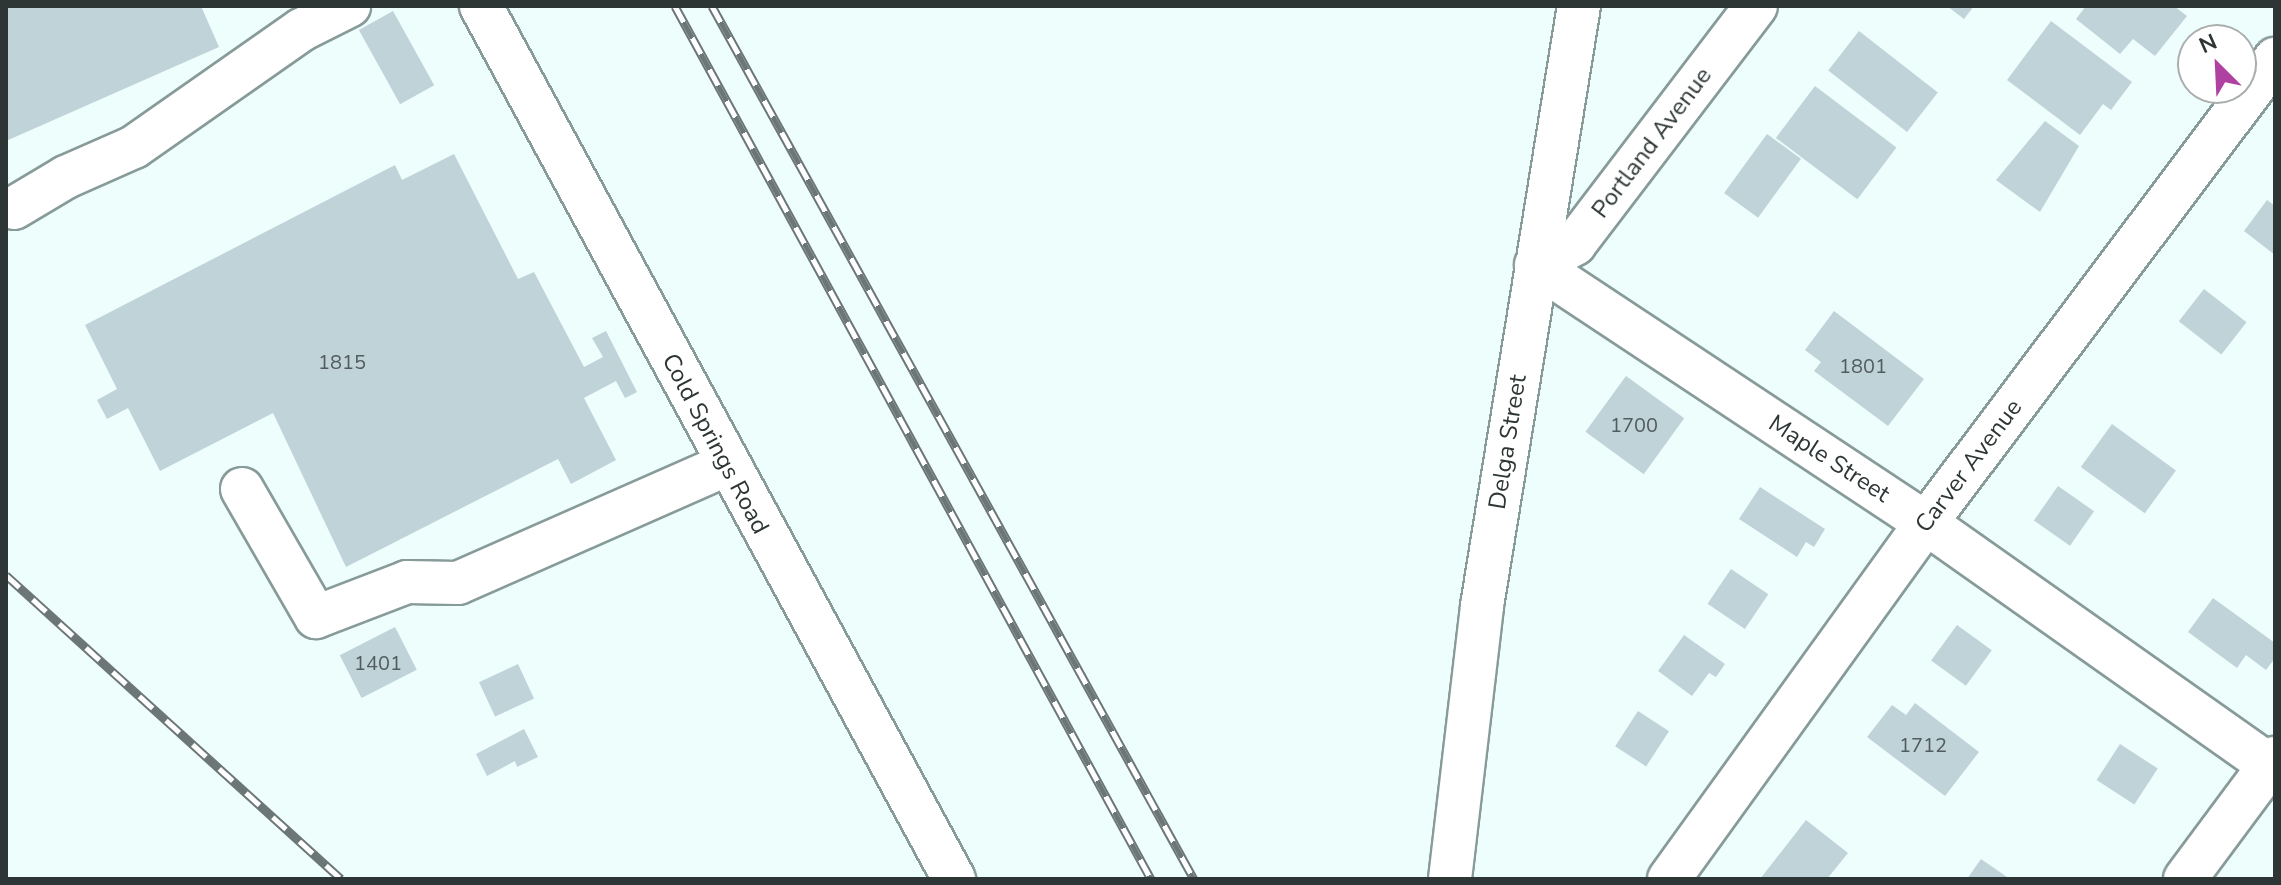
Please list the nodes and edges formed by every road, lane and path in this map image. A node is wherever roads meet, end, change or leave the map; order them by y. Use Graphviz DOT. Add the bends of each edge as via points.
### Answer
graph roads {
  1 [pos="481,6"];
  2 [pos="1579,6"];
  3 [pos="1756,6"];
  4 [pos="323,12"];
  5 [pos="2275,59"];
  6 [pos="14,208"];
  7 [pos="1536,265"];
  8 [pos="725,465"];
  9 [pos="242,489"];
  10 [pos="1926,523"];
  11 [pos="2273,764"];
  12 [pos="1669,878"];
  13 [pos="954,879"];
  14 [pos="1450,879"];
  15 [pos="2185,879"];
  1 -- 8 [label="street, Cold Springs Road"];
  2 -- 7 [label="street, Delga Street"];
  3 -- 7 [label="street, Portland Avenue" via="1575,244"];
  4 -- 6 [label="street" via="134,147 66,177"];
  5 -- 10 [label="street, Carver Avenue"];
  7 -- 10 [label="street, Maple Street"];
  7 -- 14 [label="street, Delga Street" via="1482,606"];
  8 -- 9 [label="street" via="458,583 407,582 316,617"];
  8 -- 13 [label="street, Cold Springs Road"];
  10 -- 11 [label="street, Maple Street"];
  10 -- 12 [label="street, Carver Avenue"];
  11 -- 15 [label="street"];
}
